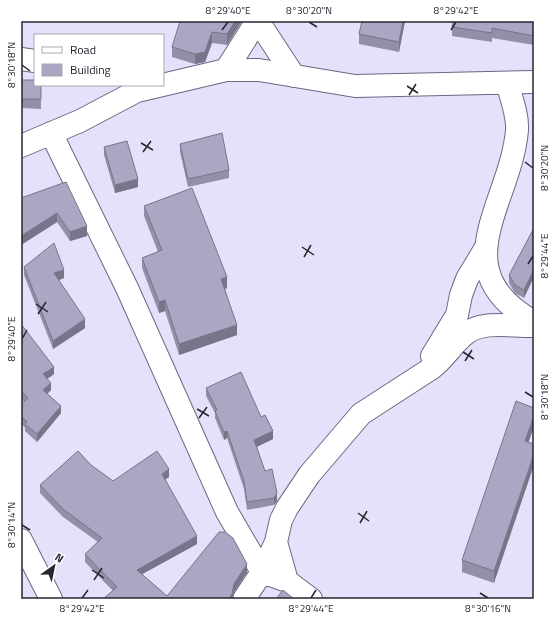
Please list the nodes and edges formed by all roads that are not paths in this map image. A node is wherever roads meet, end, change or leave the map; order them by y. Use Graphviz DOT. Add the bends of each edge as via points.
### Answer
graph roads {
  1 [pos="258,21"];
  2 [pos="21,59"];
  3 [pos="34,61"];
  4 [pos="226,70"];
  5 [pos="294,76"];
  6 [pos="164,82"];
  7 [pos="534,82"];
  8 [pos="507,83"];
  9 [pos="145,86"];
  10 [pos="135,88"];
  11 [pos="51,133"];
  12 [pos="21,146"];
  13 [pos="485,248"];
  14 [pos="534,322"];
  15 [pos="534,326"];
  16 [pos="419,376"];
  17 [pos="21,540"];
  18 [pos="276,542"];
  19 [pos="262,572"];
  20 [pos="287,580"];
  21 [pos="51,599"];
  22 [pos="244,599"];
  23 [pos="311,599"];
  1 -- 4 [label="street"];
  1 -- 5 [label="street"];
  2 -- 3 [label="street"];
  4 -- 5 [label="street" via="259,70"];
  4 -- 6 [label="street"];
  5 -- 8 [label="street" via="355,86"];
  7 -- 8 [label="street"];
  8 -- 13 [label="street" via="515,109 517,130"];
  9 -- 10 [label="street"];
  10 -- 11 [label="street" via="80,121"];
  11 -- 12 [label="street"];
  11 -- 19 [label="street" via="127,288 227,512"];
  13 -- 14 [label="street" via="486,262 500,295 518,312"];
  13 -- 16 [label="street" via="467,279 457,316"];
  15 -- 16 [label="street" via="492,326 466,333 443,360"];
  16 -- 18 [label="street" via="361,414 310,475 287,508 281,520"];
  17 -- 21 [label="street"];
  18 -- 19 [label="street"];
  18 -- 20 [label="street"];
  19 -- 20 [label="street"];
  19 -- 22 [label="street"];
  20 -- 23 [label="street"];
}
